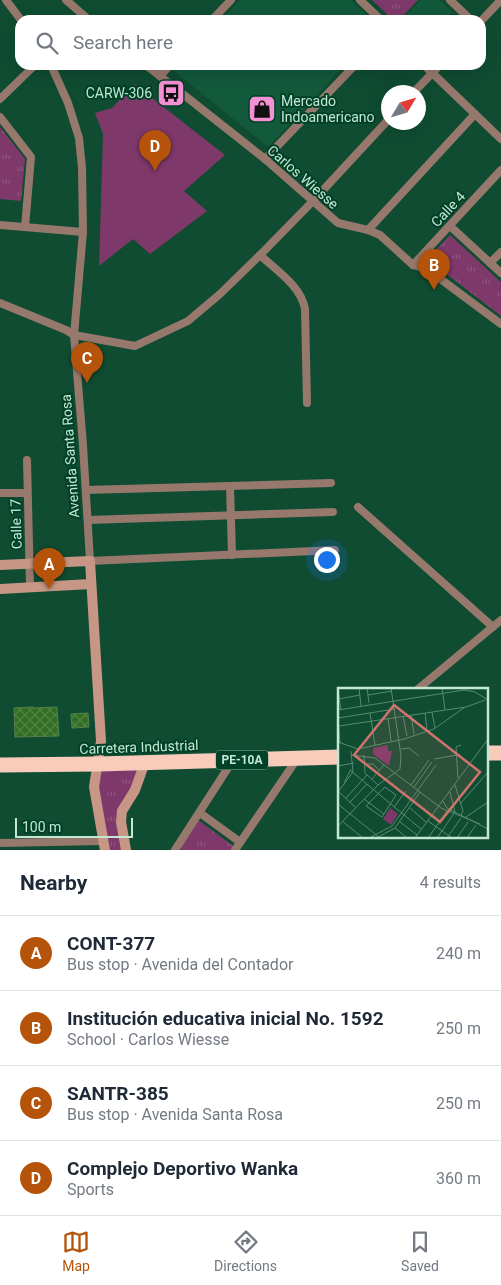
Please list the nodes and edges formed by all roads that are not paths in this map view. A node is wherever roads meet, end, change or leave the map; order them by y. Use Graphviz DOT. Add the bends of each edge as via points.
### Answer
graph roads {
  1 [pos="6,0"];
  2 [pos="66,0"];
  3 [pos="231,0"];
  4 [pos="360,0"];
  5 [pos="450,0"];
  6 [pos="501,0"];
  7 [pos="17,15"];
  8 [pos="83,15"];
  9 [pos="217,15"];
  10 [pos="376,15"];
  11 [pos="466,15"];
  12 [pos="486,16"];
  13 [pos="30,70"];
  14 [pos="53,70"];
  15 [pos="152,70"];
  16 [pos="165,70"];
  17 [pos="350,70"];
  18 [pos="429,70"];
  19 [pos="435,70"];
  20 [pos="432,73"];
  21 [pos="160,76"];
  22 [pos="421,85"];
  23 [pos="0,99"];
  24 [pos="475,114"];
  25 [pos="0,117"];
  26 [pos="381,128"];
  27 [pos="501,139"];
  28 [pos="265,159"];
  29 [pos="501,170"];
  30 [pos="313,201"];
  31 [pos="0,225"];
  32 [pos="450,226"];
  33 [pos="25,227"];
  34 [pos="368,230"];
  35 [pos="83,232"];
  36 [pos="501,252"];
  37 [pos="260,255"];
  38 [pos="490,263"];
  39 [pos="413,265"];
  40 [pos="501,273"];
  41 [pos="0,303"];
  42 [pos="501,324"];
  43 [pos="74,335"];
  44 [pos="307,403"];
  45 [pos="27,460"];
  46 [pos="331,484"];
  47 [pos="230,486"];
  48 [pos="86,490"];
  49 [pos="27,493"];
  50 [pos="0,494"];
  51 [pos="358,508"];
  52 [pos="333,512"];
  53 [pos="231,515"];
  54 [pos="88,520"];
  55 [pos="335,550"];
  56 [pos="232,555"];
  57 [pos="90,561"];
  58 [pos="30,564"];
  59 [pos="0,565"];
  60 [pos="91,584"];
  61 [pos="30,586"];
  62 [pos="0,589"];
  63 [pos="501,620"];
  64 [pos="493,627"];
  65 [pos="419,688"];
  66 [pos="488,753"];
  67 [pos="501,753"];
  68 [pos="338,757"];
  69 [pos="298,758"];
  70 [pos="233,760"];
  71 [pos="145,762"];
  72 [pos="98,764"];
  73 [pos="0,765"];
  74 [pos="200,813"];
  75 [pos="240,842"];
  76 [pos="0,843"];
  77 [pos="104,845"];
  78 [pos="176,849"];
  79 [pos="126,850"];
  80 [pos="235,850"];
  1 -- 7 [label="street"];
  2 -- 8 [label="street"];
  3 -- 9 [label="street"];
  4 -- 10 [label="street"];
  5 -- 11 [label="street"];
  6 -- 12 [label="street"];
  13 -- 23 [label="street"];
  14 -- 35 [label="street, Avenida Santa Rosa" via="79,138"];
  15 -- 21 [label="street, Carlos Wiesse"];
  16 -- 21 [label="street"];
  17 -- 28 [label="street"];
  18 -- 20 [label="street"];
  19 -- 20 [label="street"];
  20 -- 22 [label="street"];
  20 -- 24 [label="street"];
  21 -- 28 [label="street, Carlos Wiesse"];
  24 -- 27 [label="street"];
  24 -- 34 [label="street"];
  25 -- 33 [label="street" via="31,156"];
  26 -- 30 [label="street"];
  28 -- 30 [label="street, Carlos Wiesse"];
  29 -- 32 [label="street, Calle 4"];
  30 -- 34 [label="street, Carlos Wiesse" via="338,223"];
  30 -- 37 [label="street"];
  31 -- 33 [label="street"];
  32 -- 38 [label="street"];
  32 -- 39 [label="street, Calle 4"];
  33 -- 35 [label="street"];
  34 -- 39 [label="street, Carlos Wiesse" via="380,235"];
  35 -- 43 [label="street, Avenida Santa Rosa"];
  36 -- 38 [label="street"];
  37 -- 43 [label="street" via="188,320 135,346"];
  37 -- 44 [label="street" via="296,288 303,300"];
  38 -- 40 [label="street"];
  39 -- 42 [label="street, Carlos Wiesse" via="427,269"];
  41 -- 43 [label="street"];
  43 -- 48 [label="street, Avenida Santa Rosa"];
  45 -- 49 [label="street, Calle 17"];
  46 -- 47 [label="street"];
  47 -- 48 [label="street"];
  47 -- 53 [label="street"];
  48 -- 54 [label="street, Avenida Santa Rosa"];
  49 -- 50 [label="street"];
  49 -- 58 [label="street, Calle 17"];
  51 -- 64 [label="street"];
  52 -- 53 [label="street"];
  53 -- 54 [label="street"];
  53 -- 56 [label="street"];
  54 -- 57 [label="street, Avenida Santa Rosa"];
  55 -- 56 [label="street"];
  56 -- 57 [label="street"];
  57 -- 58 [label="street"];
  57 -- 60 [label="street, Avenida Santa Rosa"];
  58 -- 59 [label="street"];
  58 -- 61 [label="street, Calle 17"];
  60 -- 61 [label="street"];
  60 -- 72 [label="street, Avenida Santa Rosa" via="101,741"];
  61 -- 62 [label="street"];
  63 -- 64 [label="street"];
  64 -- 65 [label="street"];
  66 -- 67 [label="highway"];
  68 -- 69 [label="highway, Carretera Industrial / PE-10A"];
  69 -- 70 [label="highway, Carretera Industrial / PE-10A"];
  69 -- 75 [label="street"];
  70 -- 71 [label="highway, Carretera Industrial / PE-10A"];
  70 -- 74 [label="street"];
  71 -- 72 [label="highway, Carretera Industrial / PE-10A"];
  71 -- 79 [label="street" via="135,790 122,811"];
  72 -- 73 [label="highway, Carretera Industrial / PE-10A"];
  72 -- 77 [label="street, Avenida Santa Rosa" via="94,787"];
  74 -- 75 [label="street"];
  74 -- 78 [label="street"];
  75 -- 80 [label="street"];
  76 -- 77 [label="street"];
}
